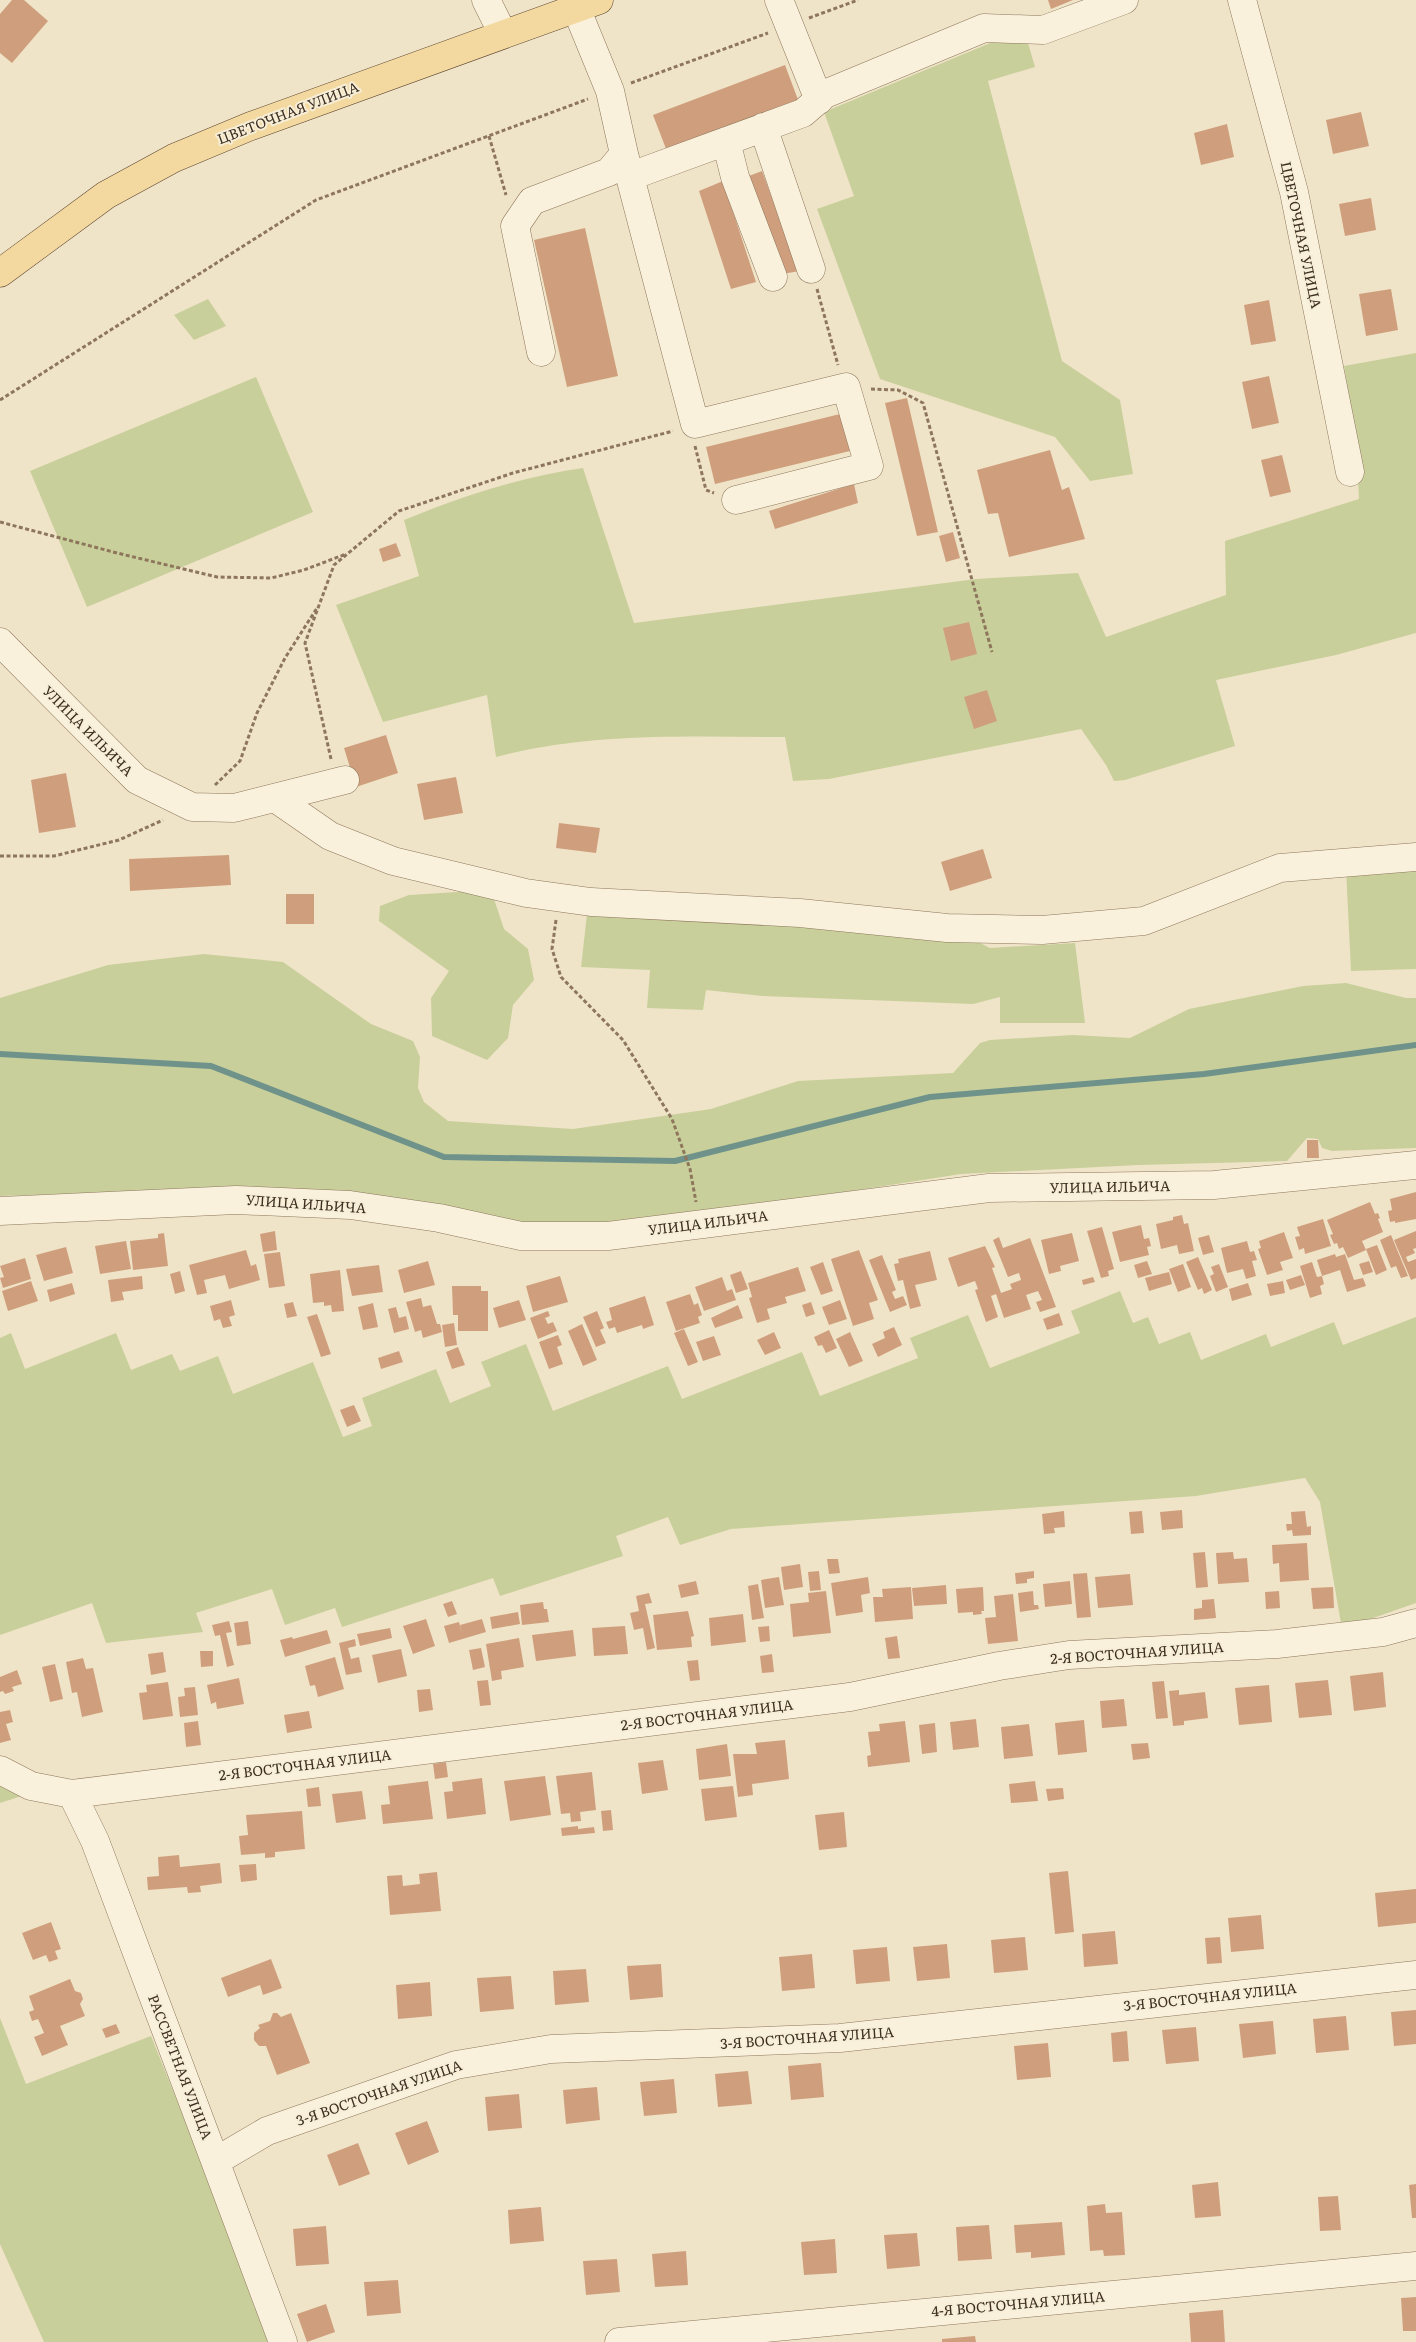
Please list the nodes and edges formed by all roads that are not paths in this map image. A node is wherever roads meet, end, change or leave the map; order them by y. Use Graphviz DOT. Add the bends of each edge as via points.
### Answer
graph roads {
  1 [pos="486,0"];
  2 [pos="779,0"];
  3 [pos="1124,0"];
  4 [pos="1242,0"];
  5 [pos="588,4"];
  6 [pos="504,34"];
  7 [pos="820,100"];
  8 [pos="763,128"];
  9 [pos="726,141"];
  10 [pos="628,165"];
  11 [pos="811,270"];
  12 [pos="0,273"];
  13 [pos="773,277"];
  14 [pos="542,352"];
  15 [pos="1350,472"];
  16 [pos="736,500"];
  17 [pos="0,642"];
  18 [pos="339,771"];
  19 [pos="275,798"];
  20 [pos="1416,856"];
  21 [pos="1416,1165"];
  22 [pos="0,1211"];
  23 [pos="1416,1624"];
  24 [pos="0,1770"];
  25 [pos="72,1794"];
  26 [pos="1416,1974"];
  27 [pos="216,2160"];
  28 [pos="1416,2266"];
  29 [pos="283,2342"];
  30 [pos="619,2342"];
  1 -- 6 [label="street"];
  2 -- 7 [label="street"];
  3 -- 7 [label="street" via="1042,30 984,28 825,94"];
  4 -- 15 [label="street, ЦВЕТОЧНАЯ УЛИЦА" via="1294,192"];
  5 -- 6 [label="main road, ЦВЕТОЧНАЯ УЛИЦА"];
  5 -- 10 [label="street"];
  6 -- 12 [label="main road, ЦВЕТОЧНАЯ УЛИЦА" via="251,126 174,158 106,195"];
  7 -- 8 [label="street" via="803,113"];
  8 -- 9 [label="street"];
  8 -- 11 [label="street"];
  9 -- 10 [label="street"];
  9 -- 13 [label="street" via="735,177"];
  10 -- 14 [label="street" via="532,201 515,226"];
  10 -- 16 [label="street" via="692,425 846,387 869,466"];
  17 -- 19 [label="street, УЛИЦА ИЛЬИЧА" via="137,780 192,807 234,808"];
  18 -- 19 [label="street, УЛИЦА ИЛЬИЧА"];
  19 -- 20 [label="street" via="330,836 393,861 526,893 591,902 800,913 947,928 1042,930 1144,921 1280,868"];
  21 -- 22 [label="street, УЛИЦА ИЛЬИЧА" via="1214,1185 989,1188 608,1236 521,1236 439,1218 350,1205 236,1200"];
  23 -- 25 [label="street, 2-Я ВОСТОЧНАЯ УЛИЦА" via="1383,1632 1278,1644 1069,1655 850,1697"];
  24 -- 25 [label="street, 2-Я ВОСТОЧНАЯ УЛИЦА" via="31,1786"];
  25 -- 27 [label="street, РАССВЕТНАЯ УЛИЦА" via="95,1841"];
  26 -- 27 [label="street, 3-Я ВОСТОЧНАЯ УЛИЦА" via="840,2038 551,2049 456,2065 267,2131"];
  27 -- 29 [label="street, РАССВЕТНАЯ УЛИЦА"];
  28 -- 30 [label="street, 4-Я ВОСТОЧНАЯ УЛИЦА"];
}
